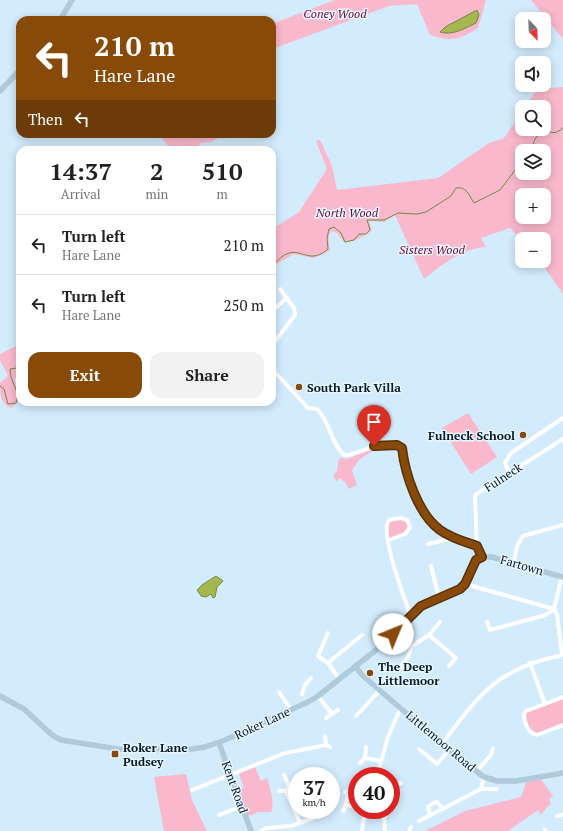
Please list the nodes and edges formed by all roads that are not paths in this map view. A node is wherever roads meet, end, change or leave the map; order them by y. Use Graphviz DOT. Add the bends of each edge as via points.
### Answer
graph roads {
  1 [pos="72,0"];
  2 [pos="62,16"];
  3 [pos="16,74"];
  4 [pos="0,91"];
  5 [pos="280,289"];
  6 [pos="287,298"];
  7 [pos="276,308"];
  8 [pos="276,340"];
  9 [pos="276,373"];
  10 [pos="563,418"];
  11 [pos="563,439"];
  12 [pos="509,473"];
  13 [pos="563,525"];
  14 [pos="454,538"];
  15 [pos="389,540"];
  16 [pos="428,544"];
  17 [pos="477,546"];
  18 [pos="482,557"];
  19 [pos="514,562"];
  20 [pos="431,566"];
  21 [pos="563,576"];
  22 [pos="465,584"];
  23 [pos="439,598"];
  24 [pos="554,609"];
  25 [pos="411,616"];
  26 [pos="440,622"];
  27 [pos="487,622"];
  28 [pos="397,630"];
  29 [pos="328,632"];
  30 [pos="362,635"];
  31 [pos="429,635"];
  32 [pos="412,646"];
  33 [pos="562,655"];
  34 [pos="328,663"];
  35 [pos="530,663"];
  36 [pos="449,666"];
  37 [pos="356,667"];
  38 [pos="400,668"];
  39 [pos="311,678"];
  40 [pos="340,680"];
  41 [pos="380,690"];
  42 [pos="279,692"];
  43 [pos="0,696"];
  44 [pos="318,696"];
  45 [pos="563,697"];
  46 [pos="305,698"];
  47 [pos="545,704"];
  48 [pos="401,707"];
  49 [pos="291,710"];
  50 [pos="338,710"];
  51 [pos="332,714"];
  52 [pos="356,716"];
  53 [pos="326,718"];
  54 [pos="563,724"];
  55 [pos="325,736"];
  56 [pos="219,743"];
  57 [pos="442,744"];
  58 [pos="366,747"];
  59 [pos="493,748"];
  60 [pos="419,749"];
  61 [pos="449,750"];
  62 [pos="365,758"];
  63 [pos="380,761"];
  64 [pos="360,763"];
  65 [pos="379,767"];
  66 [pos="476,772"];
  67 [pos="563,773"];
  68 [pos="231,774"];
  69 [pos="284,775"];
  70 [pos="484,777"];
  71 [pos="288,784"];
  72 [pos="288,788"];
  73 [pos="481,789"];
  74 [pos="497,789"];
  75 [pos="192,790"];
  76 [pos="279,791"];
  77 [pos="286,791"];
  78 [pos="345,792"];
  79 [pos="346,805"];
  80 [pos="242,806"];
  81 [pos="442,809"];
  82 [pos="343,811"];
  83 [pos="219,815"];
  84 [pos="430,815"];
  85 [pos="563,815"];
  86 [pos="558,816"];
  87 [pos="310,819"];
  88 [pos="364,819"];
  89 [pos="384,819"];
  90 [pos="419,821"];
  91 [pos="300,823"];
  92 [pos="251,831"];
  93 [pos="261,831"];
  94 [pos="362,831"];
  95 [pos="385,831"];
  1 -- 2 [label="street"];
  3 -- 4 [label="street"];
  5 -- 6 [label="street"];
  6 -- 7 [label="street"];
  6 -- 8 [label="street" via="294,308 295,315"];
  9 -- 14 [label="street" via="308,408 317,409 322,413 344,455 384,445 397,445 402,448 408,477 418,501 436,527"];
  10 -- 12 [label="street" via="511,454 505,463"];
  11 -- 12 [label="street, Fulneck"];
  12 -- 17 [label="street, Fulneck" via="475,495"];
  13 -- 19 [label="street" via="523,536 517,546"];
  14 -- 16 [label="street"];
  14 -- 17 [label="street"];
  15 -- 15 [label="street" via="386,526 388,521 396,518 407,520 410,527 407,532"];
  15 -- 25 [label="street" via="399,586"];
  17 -- 18 [label="street, Fulneck"];
  18 -- 19 [label="street, Fartown"];
  18 -- 22 [label="street" via="472,566"];
  19 -- 21 [label="street, Fartown"];
  20 -- 23 [label="street"];
  21 -- 24 [label="street"];
  22 -- 23 [label="street, Roker Lane" via="460,589"];
  22 -- 24 [label="street"];
  23 -- 25 [label="street, Roker Lane" via="421,606"];
  24 -- 27 [label="street" via="546,615 490,630"];
  24 -- 33 [label="street" via="557,614"];
  25 -- 28 [label="street, Roker Lane"];
  26 -- 31 [label="street"];
  28 -- 32 [label="street"];
  28 -- 37 [label="street, Roker Lane"];
  29 -- 34 [label="street" via="318,656"];
  30 -- 34 [label="street"];
  31 -- 32 [label="street"];
  31 -- 36 [label="street" via="458,656"];
  32 -- 38 [label="street"];
  33 -- 35 [label="street"];
  34 -- 40 [label="street"];
  35 -- 47 [label="street"];
  35 -- 57 [label="street" via="506,674 486,690 470,706"];
  37 -- 40 [label="street, Roker Lane"];
  37 -- 41 [label="street, Littlemoor Road"];
  39 -- 46 [label="street" via="305,685"];
  40 -- 44 [label="street, Roker Lane"];
  41 -- 48 [label="street, Littlemoor Road"];
  41 -- 52 [label="street"];
  42 -- 49 [label="street"];
  43 -- 56 [label="street, Roker Lane" via="24,709 58,739 69,742 138,750 192,749"];
  44 -- 46 [label="street, Roker Lane"];
  44 -- 51 [label="street"];
  45 -- 47 [label="street"];
  46 -- 49 [label="street, Roker Lane"];
  47 -- 54 [label="street" via="524,714 530,732 537,735"];
  48 -- 57 [label="street, Littlemoor Road"];
  48 -- 63 [label="street"];
  49 -- 56 [label="street, Roker Lane"];
  50 -- 51 [label="street"];
  51 -- 53 [label="street"];
  55 -- 68 [label="street" via="328,746 285,753"];
  56 -- 68 [label="street, Kent Road"];
  57 -- 61 [label="street, Littlemoor Road"];
  58 -- 62 [label="street"];
  59 -- 66 [label="street" via="491,755"];
  60 -- 61 [label="street" via="437,764"];
  61 -- 66 [label="street, Littlemoor Road"];
  62 -- 63 [label="street"];
  62 -- 64 [label="street"];
  63 -- 65 [label="street"];
  66 -- 70 [label="street, Littlemoor Road"];
  67 -- 70 [label="street, Littlemoor Road" via="516,781"];
  68 -- 75 [label="street"];
  68 -- 80 [label="street, Kent Road"];
  69 -- 71 [label="street"];
  70 -- 73 [label="street"];
  72 -- 77 [label="street"];
  73 -- 74 [label="street"];
  73 -- 81 [label="street"];
  76 -- 77 [label="street"];
  77 -- 91 [label="street"];
  78 -- 79 [label="street" via="348,793"];
  79 -- 82 [label="street"];
  80 -- 83 [label="street"];
  80 -- 92 [label="street, Kent Road"];
  81 -- 84 [label="street"];
  81 -- 84 [label="street" via="437,802 433,803 428,807"];
  84 -- 90 [label="street"];
  85 -- 86 [label="street"];
  87 -- 91 [label="street"];
  88 -- 94 [label="street"];
  89 -- 95 [label="street"];
  91 -- 93 [label="street"];
}
